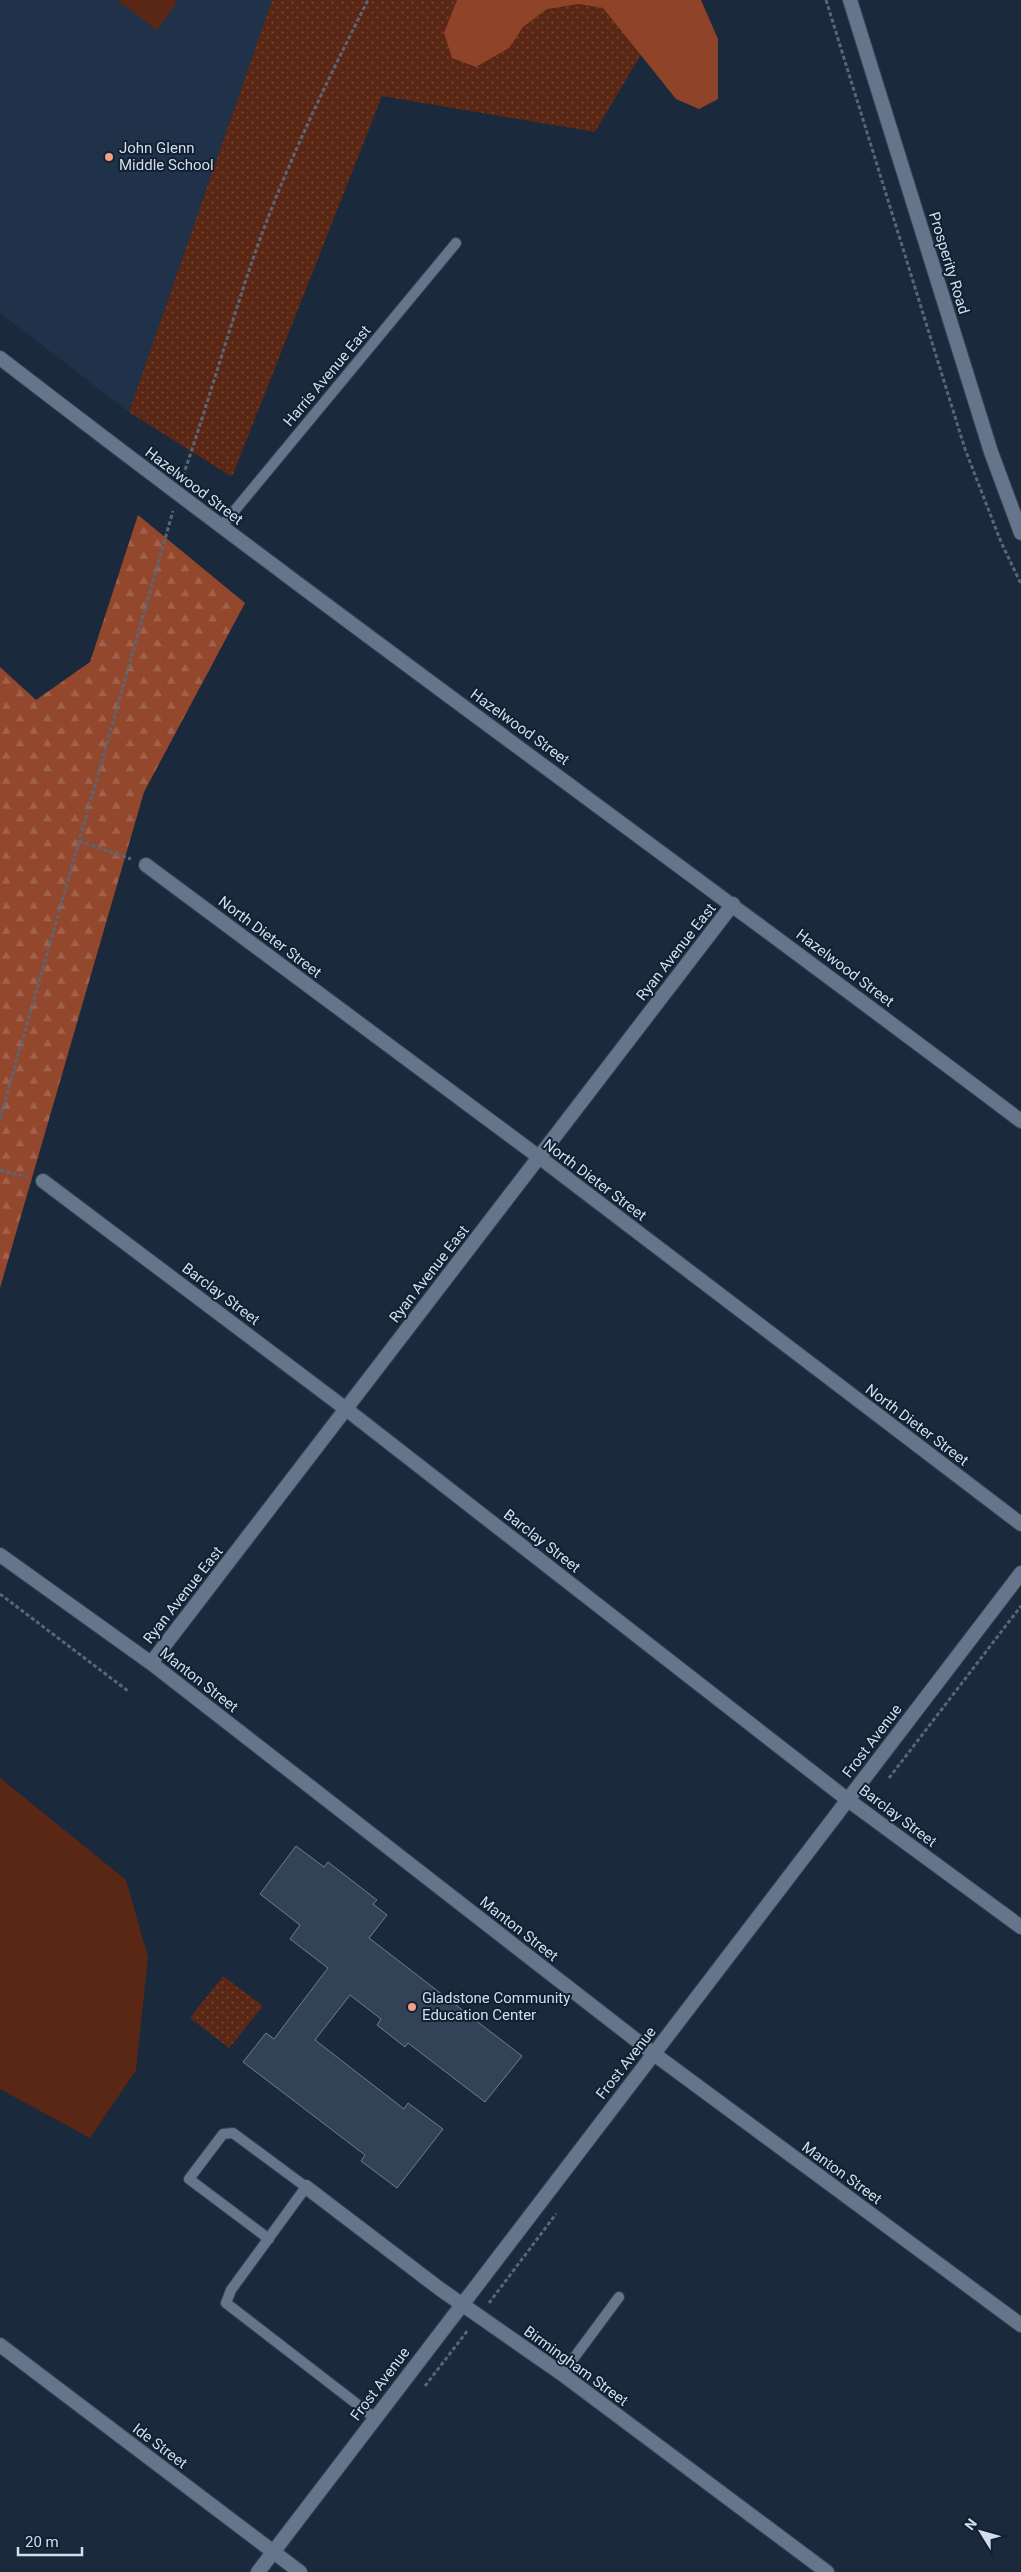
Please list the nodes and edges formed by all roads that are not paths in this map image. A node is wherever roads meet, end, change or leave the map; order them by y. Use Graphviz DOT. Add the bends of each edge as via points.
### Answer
graph roads {
  1 [pos="850,0"];
  2 [pos="456,243"];
  3 [pos="0,358"];
  4 [pos="221,527"];
  5 [pos="1021,534"];
  6 [pos="146,864"];
  7 [pos="733,904"];
  8 [pos="1021,1121"];
  9 [pos="539,1157"];
  10 [pos="43,1181"];
  11 [pos="346,1409"];
  12 [pos="1021,1524"];
  13 [pos="0,1555"];
  14 [pos="1021,1573"];
  15 [pos="151,1663"];
  16 [pos="848,1800"];
  17 [pos="1021,1928"];
  18 [pos="654,2054"];
  19 [pos="306,2187"];
  20 [pos="269,2239"];
  21 [pos="619,2297"];
  22 [pos="461,2303"];
  23 [pos="1021,2325"];
  24 [pos="0,2345"];
  25 [pos="562,2374"];
  26 [pos="375,2418"];
  27 [pos="273,2552"];
  28 [pos="258,2572"];
  29 [pos="300,2572"];
  30 [pos="827,2572"];
  1 -- 5 [label="street, Prosperity Road" via="991,452"];
  2 -- 4 [label="lane, Harris Avenue East"];
  3 -- 4 [label="street, Hazelwood Street"];
  4 -- 7 [label="street, Hazelwood Street"];
  6 -- 9 [label="street, North Dieter Street"];
  7 -- 8 [label="street, Hazelwood Street"];
  7 -- 9 [label="street, Ryan Avenue East"];
  9 -- 11 [label="street, Ryan Avenue East"];
  9 -- 12 [label="street, North Dieter Street"];
  10 -- 11 [label="street, Barclay Street"];
  11 -- 15 [label="street, Ryan Avenue East"];
  11 -- 16 [label="street, Barclay Street"];
  13 -- 15 [label="street, Manton Street"];
  14 -- 16 [label="street, Frost Avenue"];
  15 -- 18 [label="street, Manton Street"];
  16 -- 17 [label="street, Barclay Street"];
  16 -- 18 [label="street, Frost Avenue"];
  18 -- 22 [label="street, Frost Avenue"];
  18 -- 23 [label="street, Manton Street"];
  19 -- 20 [label="lane"];
  19 -- 20 [label="lane" via="233,2133 223,2134 189,2179"];
  19 -- 22 [label="street, Birmingham Street"];
  20 -- 26 [label="lane" via="228,2295 226,2303"];
  21 -- 25 [label="lane"];
  22 -- 25 [label="street, Birmingham Street"];
  22 -- 26 [label="street, Frost Avenue"];
  24 -- 27 [label="street, Ide Street"];
  25 -- 30 [label="street, Birmingham Street"];
  26 -- 27 [label="street, Frost Avenue"];
  27 -- 28 [label="street, Frost Avenue"];
  27 -- 29 [label="street, Ide Street"];
}
